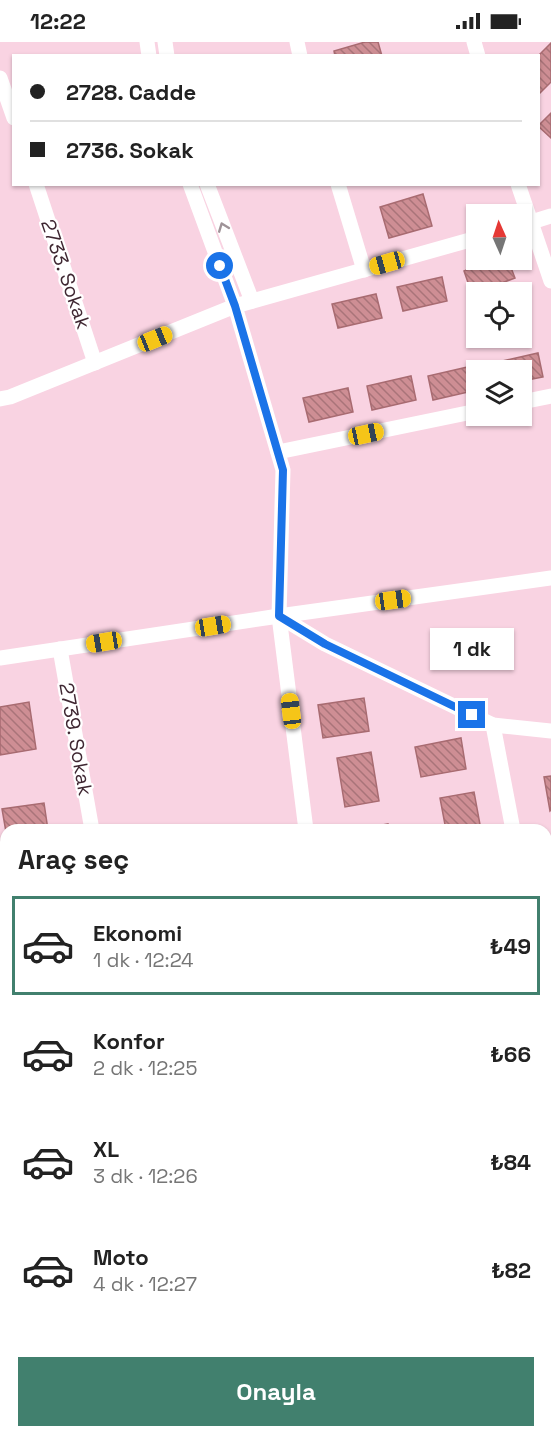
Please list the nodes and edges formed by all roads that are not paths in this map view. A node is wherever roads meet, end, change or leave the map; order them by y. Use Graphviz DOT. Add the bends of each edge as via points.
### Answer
graph roads {
  1 [pos="0,78"];
  2 [pos="12,112"];
  3 [pos="37,186"];
  4 [pos="191,186"];
  5 [pos="208,186"];
  6 [pos="339,186"];
  7 [pos="518,186"];
  8 [pos="522,204"];
  9 [pos="551,216"];
  10 [pos="532,222"];
  11 [pos="532,238"];
  12 [pos="466,240"];
  13 [pos="364,270"];
  14 [pos="551,281"];
  15 [pos="252,301"];
  16 [pos="235,306"];
  17 [pos="95,363"];
  18 [pos="551,396"];
  19 [pos="0,399"];
  20 [pos="532,400"];
  21 [pos="466,413"];
  22 [pos="278,452"];
  23 [pos="551,578"];
  24 [pos="279,616"];
  25 [pos="60,649"];
  26 [pos="0,658"];
  27 [pos="493,726"];
  28 [pos="551,731"];
  29 [pos="91,824"];
  30 [pos="305,824"];
  31 [pos="512,824"];
  1 -- 2 [label="street"];
  3 -- 17 [label="street, 2733. Sokak"];
  4 -- 16 [label="street"];
  15 -- 5 [label="street, one-way"];
  6 -- 13 [label="street"];
  7 -- 8 [label="street"];
  9 -- 10 [label="street"];
  11 -- 14 [label="street"];
  12 -- 13 [label="street"];
  13 -- 15 [label="street"];
  15 -- 16 [label="street"];
  16 -- 17 [label="street"];
  16 -- 22 [label="street"];
  17 -- 19 [label="street"];
  18 -- 20 [label="street"];
  21 -- 22 [label="street"];
  22 -- 24 [label="street" via="283,470"];
  23 -- 24 [label="street"];
  24 -- 25 [label="street"];
  24 -- 27 [label="street" via="325,644"];
  24 -- 30 [label="street"];
  25 -- 26 [label="street"];
  25 -- 29 [label="street, 2739. Sokak"];
  27 -- 28 [label="street"];
  27 -- 31 [label="street"];
}
